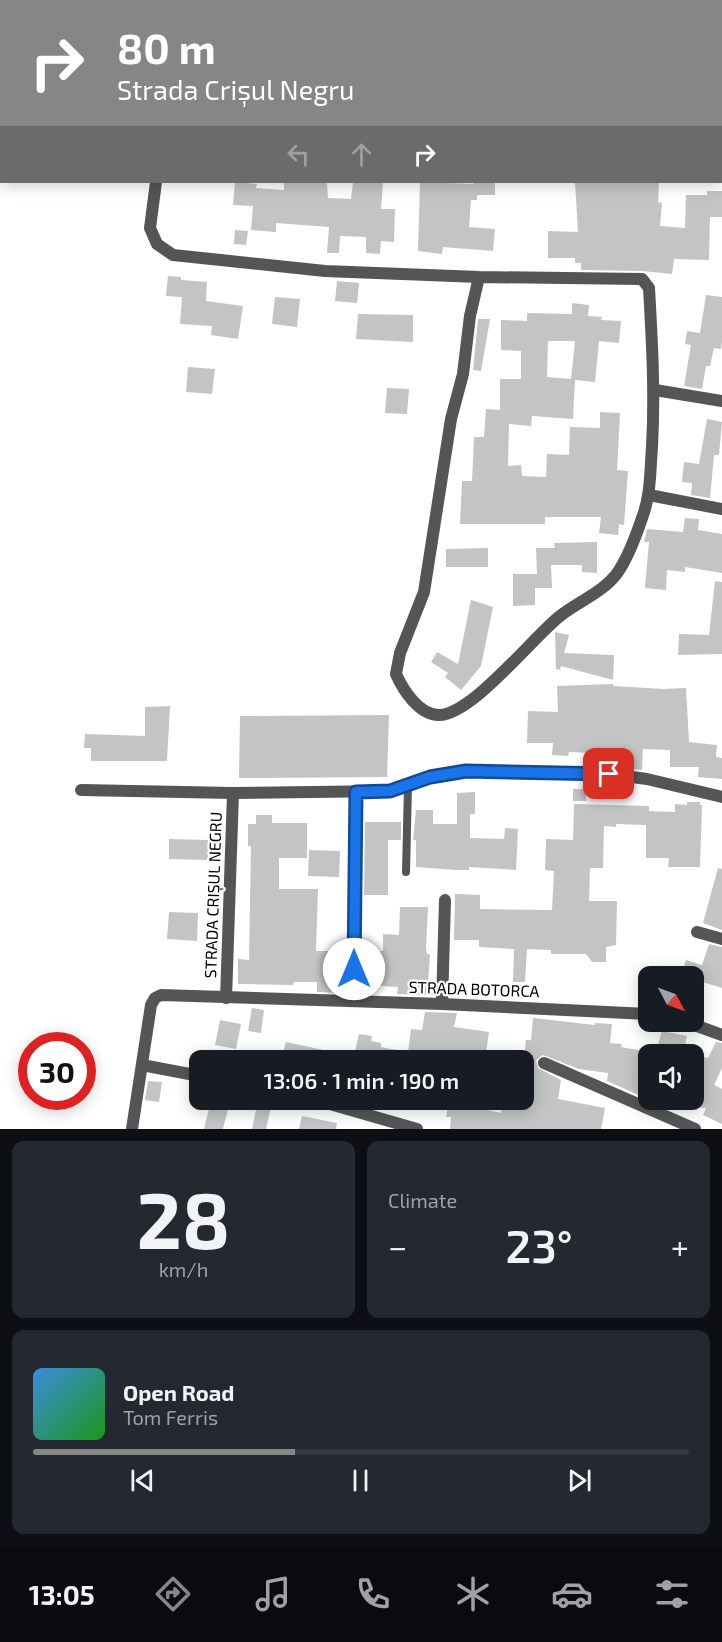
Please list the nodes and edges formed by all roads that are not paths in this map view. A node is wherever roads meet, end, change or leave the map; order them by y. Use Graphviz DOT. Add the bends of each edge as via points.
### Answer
graph roads {
  1 [pos="156,183"];
  2 [pos="479,277"];
  3 [pos="655,390"];
  4 [pos="722,400"];
  5 [pos="649,495"];
  6 [pos="722,509"];
  7 [pos="408,785"];
  8 [pos="81,790"];
  9 [pos="233,792"];
  10 [pos="356,792"];
  11 [pos="722,797"];
  12 [pos="406,872"];
  13 [pos="445,900"];
  14 [pos="697,932"];
  15 [pos="722,939"];
  16 [pos="226,998"];
  17 [pos="354,1001"];
  18 [pos="442,1004"];
  19 [pos="638,1014"];
  20 [pos="704,1028"];
  21 [pos="722,1035"];
  22 [pos="544,1063"];
  23 [pos="142,1065"];
  24 [pos="189,1074"];
  25 [pos="351,1110"];
  26 [pos="132,1129"];
  27 [pos="417,1129"];
  28 [pos="696,1129"];
  1 -- 2 [label="street" via="150,228 157,244 173,255 325,271"];
  2 -- 3 [label="street" via="642,279 649,288"];
  2 -- 5 [label="street" via="424,592 400,653 396,674 410,697 423,710 441,716 473,700 558,617 597,593 617,572"];
  3 -- 4 [label="street"];
  3 -- 5 [label="street"];
  5 -- 6 [label="street"];
  7 -- 10 [label="street, STRADA CRIȘUL NEGRU" via="390,791"];
  7 -- 11 [label="street, STRADA CRIȘUL NEGRU" via="466,771 609,774"];
  7 -- 12 [label="lane"];
  8 -- 9 [label="street, STRADA CRIȘUL NEGRU"];
  9 -- 10 [label="street, STRADA CRIȘUL NEGRU"];
  9 -- 16 [label="street, STRADA CRIȘUL NEGRU"];
  10 -- 17 [label="street"];
  13 -- 18 [label="street"];
  14 -- 15 [label="street"];
  16 -- 17 [label="street, STRADA BOTORCA"];
  16 -- 23 [label="street, STRADA BOTORCA" via="155,998"];
  17 -- 18 [label="street, STRADA BOTORCA"];
  18 -- 19 [label="street, STRADA BOTORCA"];
  20 -- 21 [label="street"];
  22 -- 28 [label="street"];
  23 -- 24 [label="street"];
  23 -- 26 [label="street"];
  25 -- 27 [label="street"];
}
